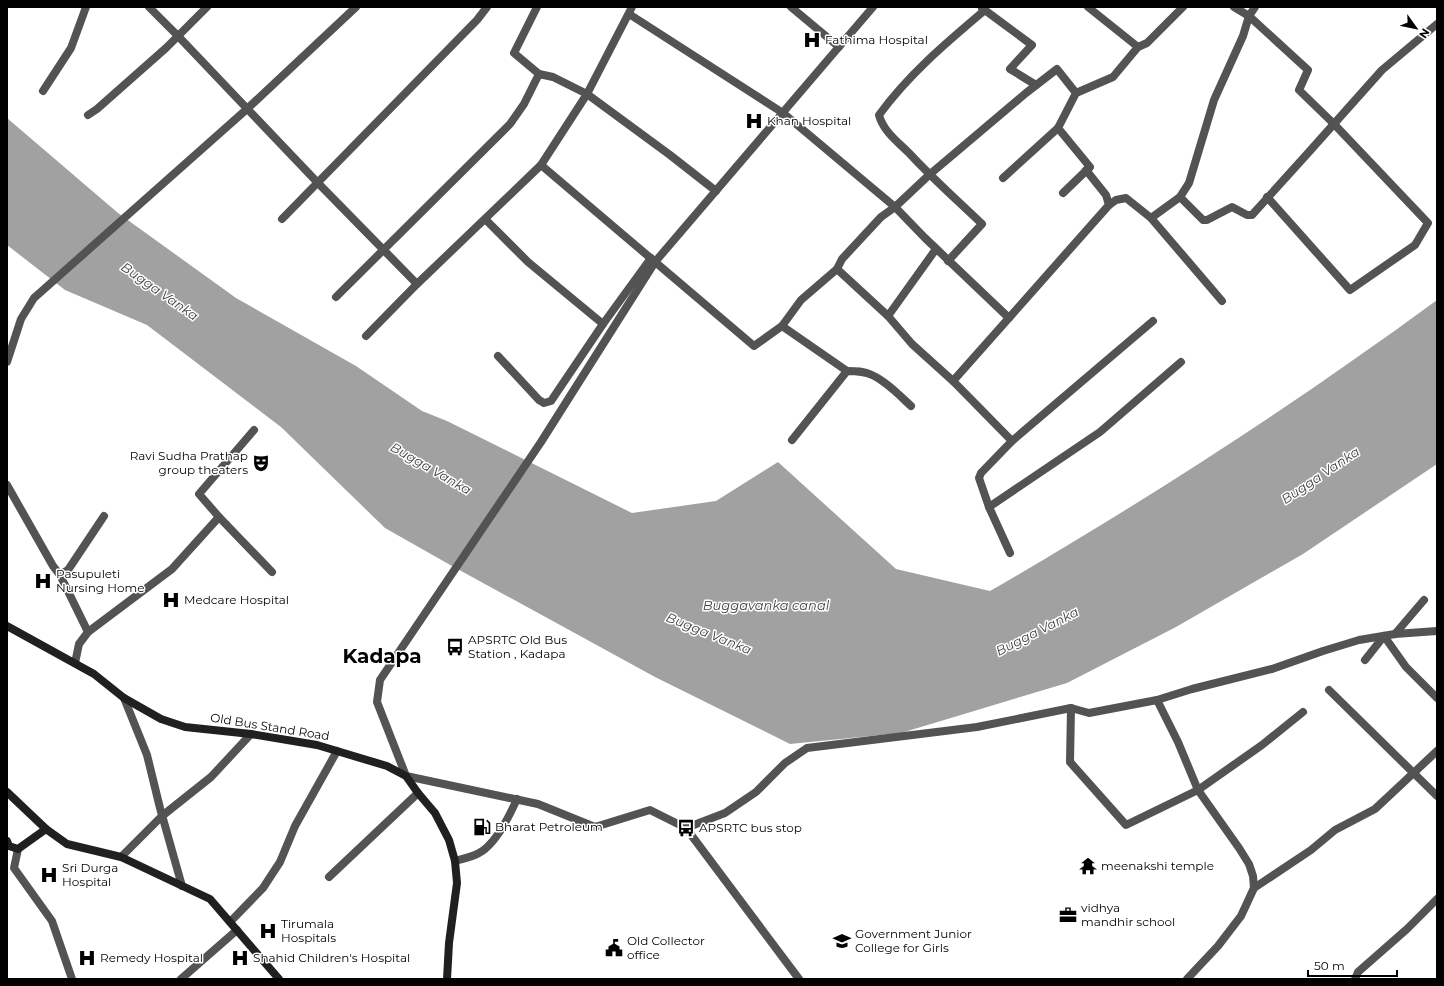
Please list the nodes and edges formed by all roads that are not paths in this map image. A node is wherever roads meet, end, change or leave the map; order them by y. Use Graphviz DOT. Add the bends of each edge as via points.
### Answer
graph roads {
  1 [pos="86,7"];
  2 [pos="149,7"];
  3 [pos="207,7"];
  4 [pos="356,7"];
  5 [pos="487,7"];
  6 [pos="537,7"];
  7 [pos="791,7"];
  8 [pos="873,7"];
  9 [pos="1088,7"];
  10 [pos="1183,7"];
  11 [pos="1234,7"];
  12 [pos="1255,7"];
  13 [pos="983,9"];
  14 [pos="631,10"];
  15 [pos="1249,16"];
  16 [pos="1437,24"];
  17 [pos="178,36"];
  18 [pos="1138,47"];
  19 [pos="839,48"];
  20 [pos="539,74"];
  21 [pos="1036,85"];
  22 [pos="43,91"];
  23 [pos="1076,93"];
  24 [pos="587,94"];
  25 [pos="247,109"];
  26 [pos="783,113"];
  27 [pos="88,115"];
  28 [pos="1334,124"];
  29 [pos="1058,128"];
  30 [pos="541,165"];
  31 [pos="1086,170"];
  32 [pos="929,175"];
  33 [pos="1003,178"];
  34 [pos="317,182"];
  35 [pos="716,191"];
  36 [pos="1063,193"];
  37 [pos="1180,197"];
  38 [pos="1267,197"];
  39 [pos="1109,205"];
  40 [pos="895,207"];
  41 [pos="1151,218"];
  42 [pos="282,219"];
  43 [pos="485,219"];
  44 [pos="936,249"];
  45 [pos="384,250"];
  46 [pos="653,260"];
  47 [pos="948,260"];
  48 [pos="837,269"];
  49 [pos="417,284"];
  50 [pos="336,297"];
  51 [pos="1222,301"];
  52 [pos="888,316"];
  53 [pos="1009,318"];
  54 [pos="1153,321"];
  55 [pos="603,324"];
  56 [pos="782,326"];
  57 [pos="366,336"];
  58 [pos="498,356"];
  59 [pos="7,362"];
  60 [pos="1181,362"];
  61 [pos="847,371"];
  62 [pos="953,381"];
  63 [pos="911,406"];
  64 [pos="254,430"];
  65 [pos="792,440"];
  66 [pos="1012,441"];
  67 [pos="7,484"];
  68 [pos="989,507"];
  69 [pos="104,516"];
  70 [pos="219,517"];
  71 [pos="1010,553"];
  72 [pos="272,572"];
  73 [pos="60,575"];
  74 [pos="1424,600"];
  75 [pos="7,626"];
  76 [pos="1437,631"];
  77 [pos="88,632"];
  78 [pos="1395,634"];
  79 [pos="1384,636"];
  80 [pos="1364,660"];
  81 [pos="75,663"];
  82 [pos="1329,690"];
  83 [pos="124,698"];
  84 [pos="1437,698"];
  85 [pos="1156,700"];
  86 [pos="1071,708"];
  87 [pos="1303,712"];
  88 [pos="251,734"];
  89 [pos="337,751"];
  90 [pos="1437,751"];
  91 [pos="1414,773"];
  92 [pos="406,776"];
  93 [pos="1198,790"];
  94 [pos="7,792"];
  95 [pos="418,794"];
  96 [pos="1437,796"];
  97 [pos="517,799"];
  98 [pos="162,816"];
  99 [pos="686,828"];
  100 [pos="46,829"];
  101 [pos="8,845"];
  102 [pos="18,849"];
  103 [pos="121,857"];
  104 [pos="455,861"];
  105 [pos="329,877"];
  106 [pos="182,886"];
  107 [pos="1254,888"];
  108 [pos="1437,899"];
  109 [pos="230,922"];
  110 [pos="237,930"];
  111 [pos="184,978"];
  112 [pos="72,979"];
  113 [pos="279,979"];
  114 [pos="447,979"];
  115 [pos="799,979"];
  116 [pos="1188,979"];
  117 [pos="1355,979"];
  1 -- 22 [label="street" via="71,48"];
  2 -- 17 [label="street"];
  3 -- 17 [label="street"];
  4 -- 25 [label="street"];
  5 -- 34 [label="street"];
  6 -- 20 [label="street" via="514,53"];
  7 -- 19 [label="street"];
  8 -- 19 [label="street"];
  9 -- 18 [label="street"];
  10 -- 18 [label="street" via="1147,43"];
  11 -- 15 [label="street"];
  12 -- 15 [label="street"];
  13 -- 21 [label="street" via="1032,45 1010,69"];
  13 -- 32 [label="street" via="893,95 879,115 889,133"];
  14 -- 24 [label="street"];
  14 -- 26 [label="street"];
  15 -- 28 [label="street" via="1308,70 1299,90"];
  15 -- 37 [label="street" via="1243,36 1214,100 1189,183"];
  16 -- 28 [label="street" via="1382,70"];
  17 -- 25 [label="street"];
  17 -- 27 [label="street"];
  18 -- 23 [label="street" via="1113,77"];
  19 -- 26 [label="street"];
  20 -- 24 [label="street" via="553,77"];
  20 -- 45 [label="street" via="524,104 510,124"];
  21 -- 23 [label="street" via="1057,69"];
  21 -- 32 [label="street"];
  23 -- 29 [label="street"];
  24 -- 30 [label="street"];
  24 -- 35 [label="street"];
  25 -- 34 [label="street"];
  25 -- 59 [label="street" via="34,298 21,319"];
  26 -- 35 [label="street"];
  26 -- 40 [label="street"];
  28 -- 38 [label="street"];
  28 -- 38 [label="street" via="1428,223 1415,246 1350,290"];
  29 -- 31 [label="street" via="1090,167"];
  29 -- 33 [label="street"];
  30 -- 43 [label="street"];
  30 -- 46 [label="street"];
  31 -- 36 [label="street"];
  31 -- 39 [label="street" via="1106,195"];
  32 -- 40 [label="street"];
  32 -- 47 [label="street" via="982,224"];
  34 -- 42 [label="street"];
  34 -- 45 [label="street"];
  35 -- 46 [label="street"];
  37 -- 38 [label="street" via="1203,220 1207,220 1232,207 1250,215"];
  37 -- 41 [label="street"];
  39 -- 41 [label="street" via="1126,198"];
  39 -- 53 [label="street"];
  40 -- 44 [label="street"];
  40 -- 48 [label="street" via="842,259"];
  41 -- 51 [label="street"];
  43 -- 49 [label="street"];
  43 -- 55 [label="street" via="528,262"];
  44 -- 47 [label="street"];
  44 -- 52 [label="street"];
  45 -- 49 [label="street"];
  45 -- 50 [label="street"];
  46 -- 55 [label="street"];
  46 -- 56 [label="street" via="754,346"];
  46 -- 92 [label="street" via="541,442 380,680 377,702"];
  47 -- 53 [label="street"];
  48 -- 52 [label="street"];
  48 -- 56 [label="street" via="801,300"];
  49 -- 57 [label="street"];
  52 -- 62 [label="street" via="912,344"];
  53 -- 62 [label="street"];
  54 -- 66 [label="street"];
  55 -- 58 [label="street" via="551,401 539,400"];
  56 -- 61 [label="street"];
  60 -- 68 [label="street" via="1100,432"];
  61 -- 63 [label="street" via="871,374"];
  61 -- 65 [label="street"];
  62 -- 66 [label="street"];
  64 -- 70 [label="street" via="198,494"];
  66 -- 68 [label="street" via="979,476"];
  67 -- 73 [label="street"];
  68 -- 71 [label="street"];
  69 -- 73 [label="street" via="68,570"];
  70 -- 72 [label="street"];
  70 -- 77 [label="street" via="172,569"];
  73 -- 77 [label="street"];
  74 -- 78 [label="street"];
  75 -- 81 [label="main road, Old Bus Stand Road"];
  76 -- 78 [label="street"];
  77 -- 81 [label="street" via="79,644"];
  78 -- 79 [label="street"];
  79 -- 80 [label="street"];
  79 -- 84 [label="street" via="1406,667"];
  79 -- 85 [label="street" via="1359,640 1279,667"];
  81 -- 83 [label="main road, Old Bus Stand Road" via="94,674"];
  82 -- 91 [label="street"];
  83 -- 88 [label="main road, Old Bus Stand Road" via="161,719 185,727"];
  83 -- 98 [label="street" via="147,755"];
  85 -- 86 [label="street" via="1090,713"];
  85 -- 93 [label="street" via="1178,742"];
  86 -- 93 [label="street" via="1070,762 1126,825"];
  86 -- 99 [label="street" via="977,727 807,748 785,762 756,792 724,813"];
  87 -- 93 [label="street" via="1262,745"];
  88 -- 89 [label="main road, Old Bus Stand Road" via="317,745"];
  88 -- 98 [label="street" via="210,778"];
  89 -- 92 [label="main road, Old Bus Stand Road" via="387,766"];
  89 -- 109 [label="street" via="295,826 280,862 262,888"];
  90 -- 91 [label="street"];
  91 -- 96 [label="street"];
  91 -- 107 [label="street" via="1375,809 1335,830 1311,850"];
  92 -- 95 [label="main road, Old Bus Stand Road"];
  92 -- 97 [label="street"];
  93 -- 107 [label="street" via="1249,864 1254,876"];
  94 -- 100 [label="main road"];
  95 -- 104 [label="main road, Old Bus Stand Road" via="435,813 450,840"];
  95 -- 105 [label="street"];
  97 -- 99 [label="street" via="538,804 595,827 650,810"];
  97 -- 104 [label="street" via="507,822 491,842 480,853"];
  98 -- 103 [label="street"];
  98 -- 106 [label="street"];
  99 -- 115 [label="street"];
  100 -- 102 [label="main road"];
  100 -- 103 [label="main road" via="67,844"];
  101 -- 102 [label="main road"];
  102 -- 112 [label="street" via="14,868 52,922"];
  103 -- 106 [label="main road"];
  104 -- 114 [label="main road, Old Bus Stand Road" via="457,883"];
  106 -- 109 [label="main road" via="210,899"];
  107 -- 116 [label="street" via="1241,916"];
  108 -- 117 [label="street" via="1408,929 1358,972"];
  109 -- 110 [label="main road"];
  110 -- 111 [label="street"];
  110 -- 113 [label="main road"];
}
